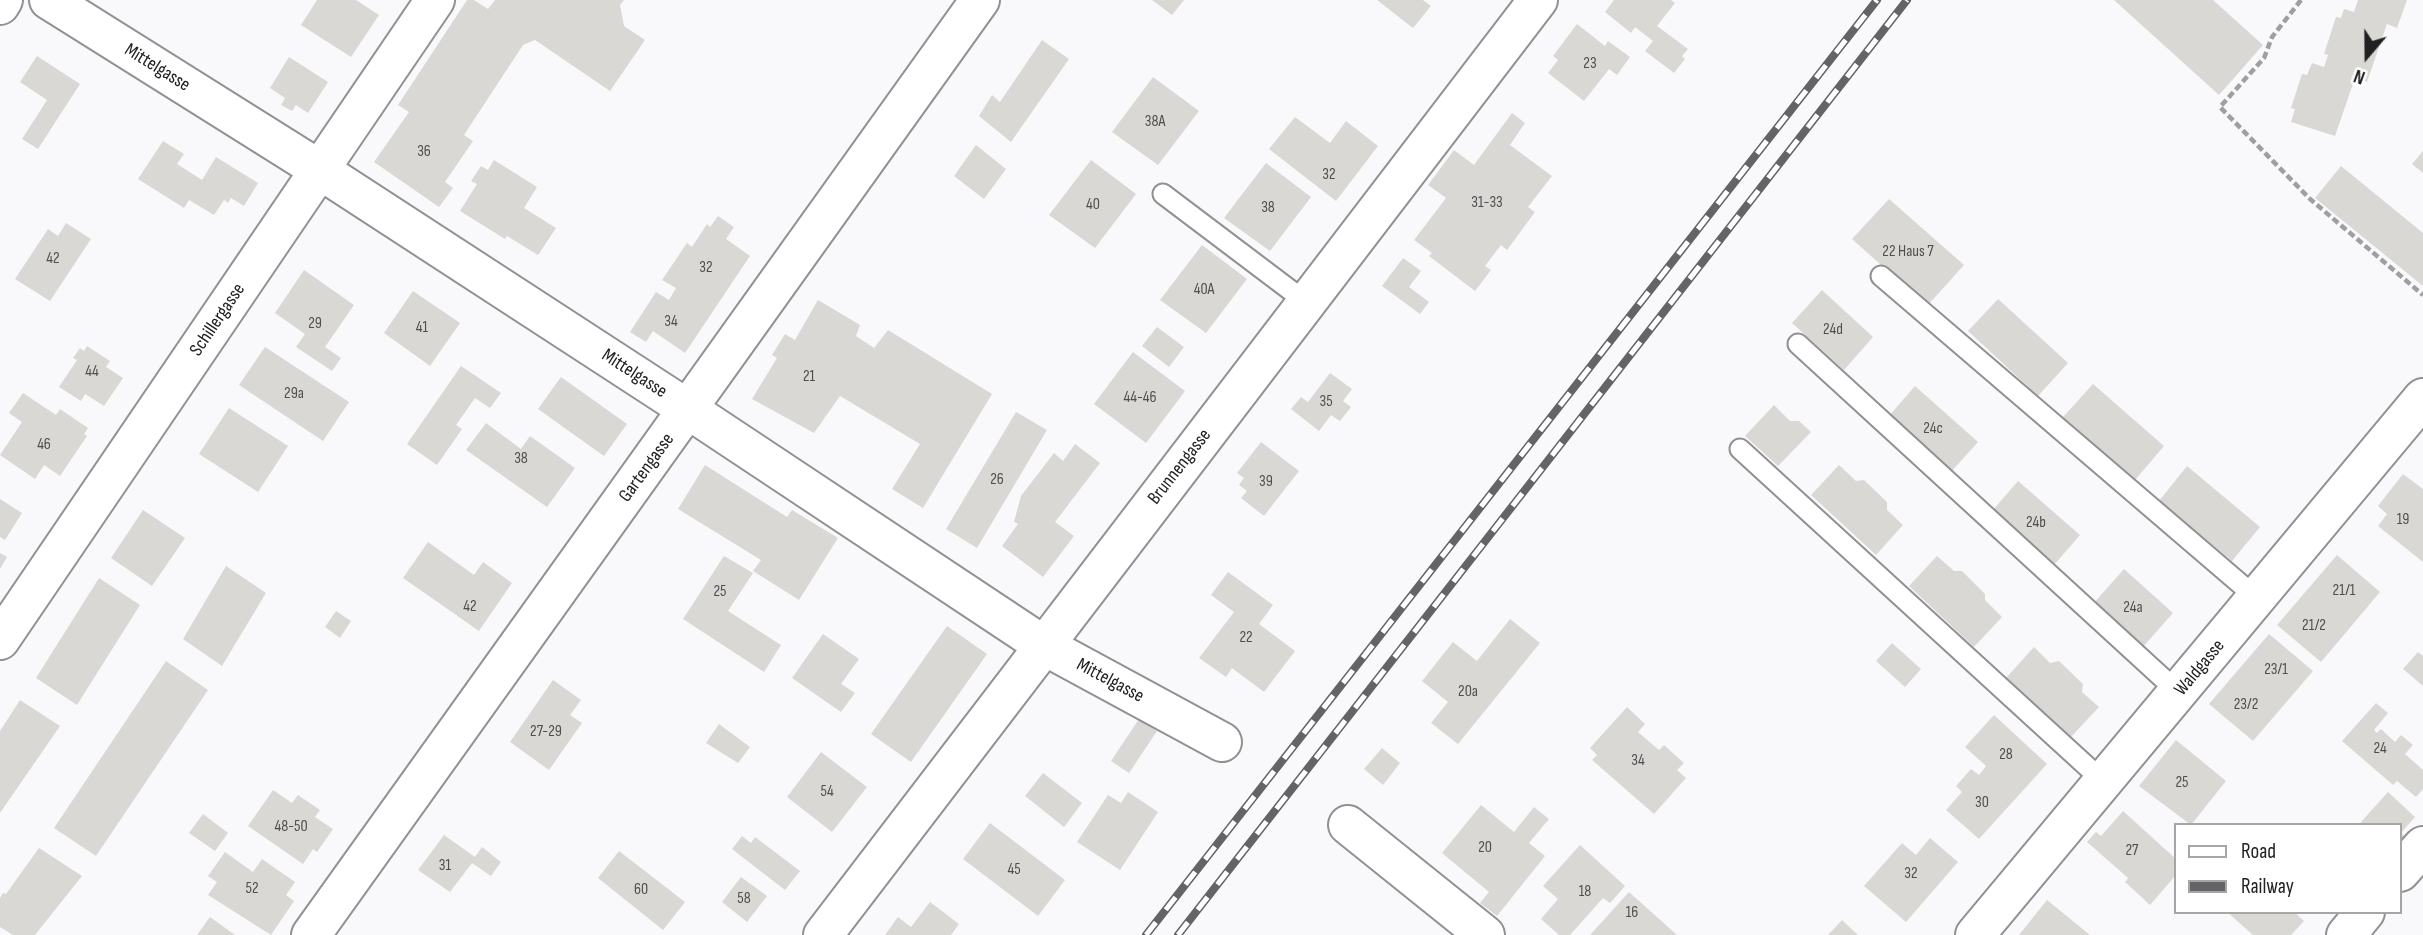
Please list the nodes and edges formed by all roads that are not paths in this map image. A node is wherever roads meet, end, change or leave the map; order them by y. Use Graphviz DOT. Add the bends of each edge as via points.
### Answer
graph roads {
  1 [pos="3,0"];
  2 [pos="49,0"];
  3 [pos="435,0"];
  4 [pos="980,0"];
  5 [pos="1538,0"];
  6 [pos="0,5"];
  7 [pos="320,170"];
  8 [pos="1163,194"];
  9 [pos="1881,276"];
  10 [pos="1306,302"];
  11 [pos="1798,344"];
  12 [pos="2423,398"];
  13 [pos="689,410"];
  14 [pos="1740,449"];
  15 [pos="2258,599"];
  16 [pos="0,640"];
  17 [pos="1043,645"];
  18 [pos="2179,693"];
  19 [pos="1222,742"];
  20 [pos="2104,782"];
  21 [pos="1348,825"];
  22 [pos="2423,846"];
  23 [pos="2402,870"];
  24 [pos="2363,914"];
  25 [pos="312,935"];
  26 [pos="824,935"];
  27 [pos="1485,935"];
  28 [pos="1975,935"];
  29 [pos="2346,935"];
  1 -- 6 [label="street"];
  2 -- 7 [label="street, Mittelgasse"];
  3 -- 7 [label="street, Schillergasse"];
  4 -- 13 [label="street, Gartengasse"];
  5 -- 10 [label="street, Brunnengasse"];
  7 -- 13 [label="street, Mittelgasse"];
  7 -- 16 [label="street, Schillergasse"];
  8 -- 10 [label="lane"];
  9 -- 15 [label="lane"];
  10 -- 17 [label="street, Brunnengasse"];
  11 -- 18 [label="lane"];
  12 -- 15 [label="street, Waldgasse"];
  13 -- 17 [label="street, Mittelgasse"];
  13 -- 25 [label="street, Gartengasse"];
  14 -- 20 [label="lane"];
  15 -- 18 [label="street, Waldgasse"];
  17 -- 19 [label="street, Mittelgasse"];
  17 -- 26 [label="street, Brunnengasse"];
  18 -- 20 [label="street, Waldgasse"];
  20 -- 28 [label="street, Waldgasse"];
  21 -- 27 [label="street"];
  22 -- 23 [label="street"];
  24 -- 29 [label="street"];
}
